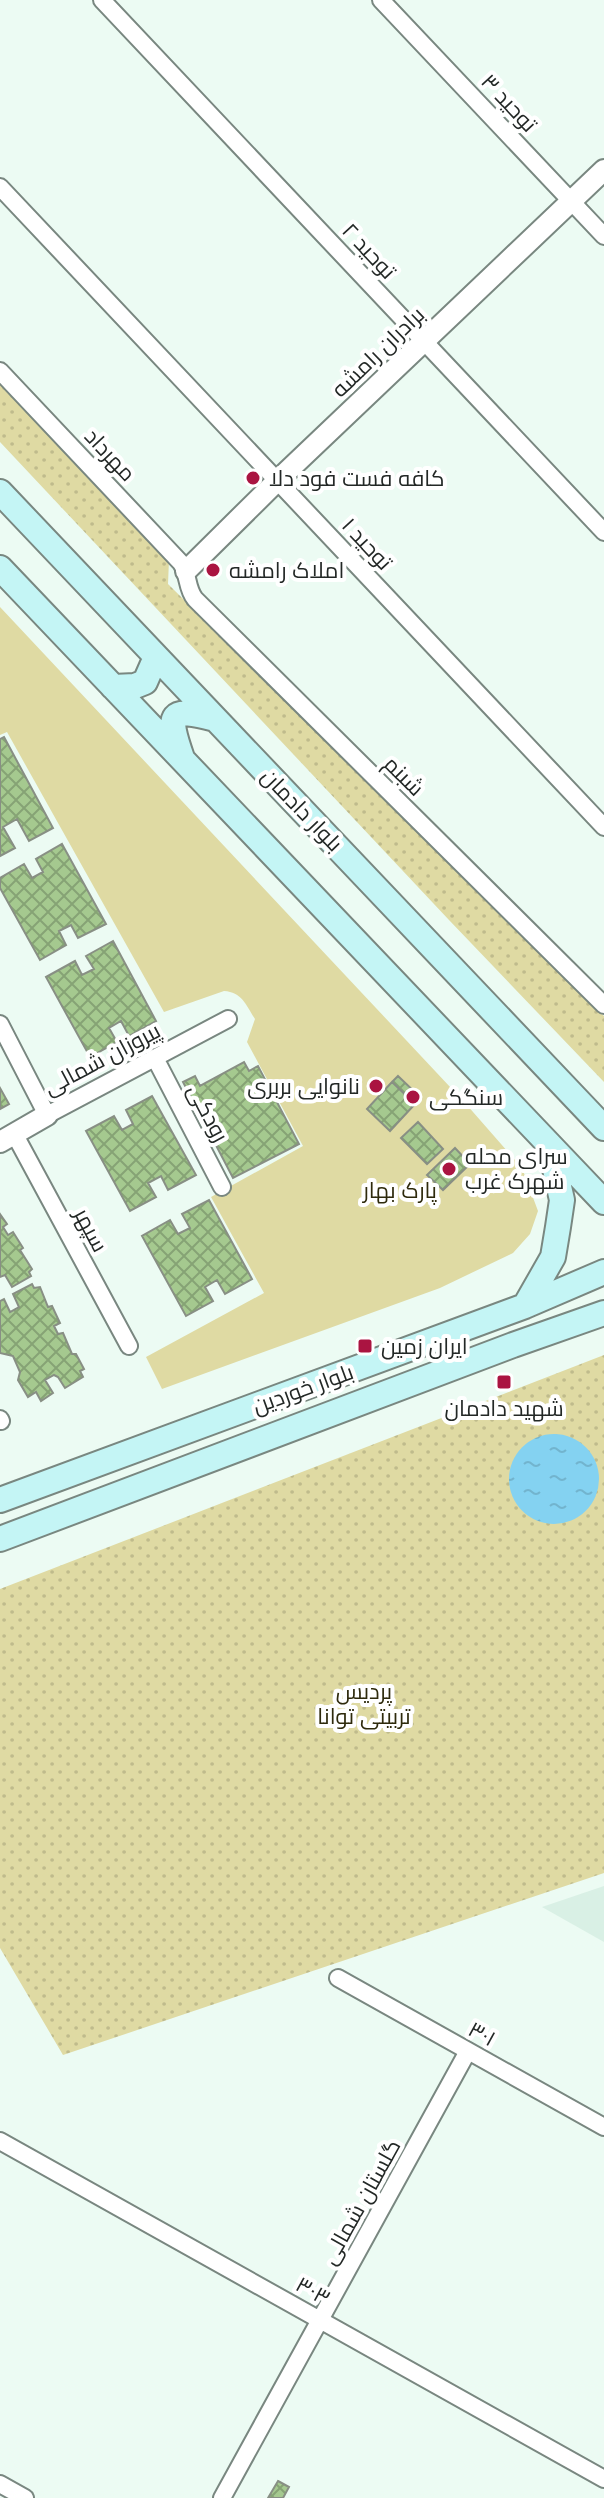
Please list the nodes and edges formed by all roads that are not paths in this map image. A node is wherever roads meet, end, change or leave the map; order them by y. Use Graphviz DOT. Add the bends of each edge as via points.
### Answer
graph roads {
  1 [pos="102,0"];
  2 [pos="381,0"];
  3 [pos="604,170"];
  4 [pos="0,187"];
  5 [pos="571,201"];
  6 [pos="604,236"];
  7 [pos="424,341"];
  8 [pos="0,371"];
  9 [pos="277,481"];
  10 [pos="0,492"];
  11 [pos="604,532"];
  12 [pos="0,568"];
  13 [pos="186,571"];
  14 [pos="156,657"];
  15 [pos="113,687"];
  16 [pos="215,719"];
  17 [pos="183,760"];
  18 [pos="604,827"];
  19 [pos="604,1005"];
  20 [pos="228,1019"];
  21 [pos="0,1024"];
  22 [pos="155,1058"];
  23 [pos="47,1115"];
  24 [pos="604,1128"];
  25 [pos="7,1138"];
  26 [pos="549,1144"];
  27 [pos="222,1187"];
  28 [pos="604,1202"];
  29 [pos="604,1272"];
  30 [pos="525,1306"];
  31 [pos="604,1313"];
  32 [pos="129,1346"];
  33 [pos="0,1500"];
  34 [pos="0,1539"];
  35 [pos="338,1978"];
  36 [pos="468,2051"];
  37 [pos="604,2127"];
  38 [pos="0,2141"];
  39 [pos="322,2321"];
  40 [pos="604,2479"];
  41 [pos="0,2484"];
  42 [pos="25,2498"];
  43 [pos="222,2498"];
  1 -- 7 [label="street, توحید ۲"];
  2 -- 5 [label="street, توحید ۳"];
  3 -- 5 [label="street, برادران رامشه"];
  4 -- 9 [label="street, توحید ۱"];
  5 -- 6 [label="street, توحید ۳"];
  5 -- 7 [label="street, برادران رامشه"];
  7 -- 9 [label="street, برادران رامشه"];
  7 -- 11 [label="street, توحید ۲"];
  8 -- 13 [label="street, مهرداد"];
  9 -- 13 [label="street, برادران رامشه"];
  9 -- 18 [label="street, توحید ۱"];
  10 -- 14 [label="main road, بلوار دادمان"];
  12 -- 15 [label="main road"];
  13 -- 19 [label="street, شبنم" via="195,599"];
  14 -- 15 [label="main road" via="145,682"];
  14 -- 16 [label="main road, بلوار دادمان"];
  15 -- 17 [label="main road"];
  16 -- 17 [label="main road" via="177,715 173,734"];
  16 -- 24 [label="main road, بلوار دادمان"];
  17 -- 26 [label="main road"];
  20 -- 22 [label="street, پیروزان شمالی"];
  21 -- 23 [label="street"];
  22 -- 23 [label="street, پیروزان شمالی"];
  22 -- 27 [label="street, رودکی"];
  23 -- 25 [label="street, پیروزان شمالی"];
  25 -- 32 [label="street, سپهر"];
  26 -- 28 [label="main road"];
  26 -- 30 [label="main road" via="562,1200 553,1257"];
  29 -- 30 [label="main road, بلوار خوردین"];
  30 -- 33 [label="main road, بلوار خوردین"];
  31 -- 34 [label="main road, بلوار خوردین"];
  35 -- 36 [label="street, ۳۰۱"];
  36 -- 37 [label="street, ۳۰۱"];
  36 -- 39 [label="street, گلستان شمالی"];
  38 -- 39 [label="street, ۳۰۳"];
  39 -- 40 [label="street, ۳۰۳"];
  39 -- 43 [label="street, گلستان شمالی"];
  41 -- 42 [label="street"];
}
